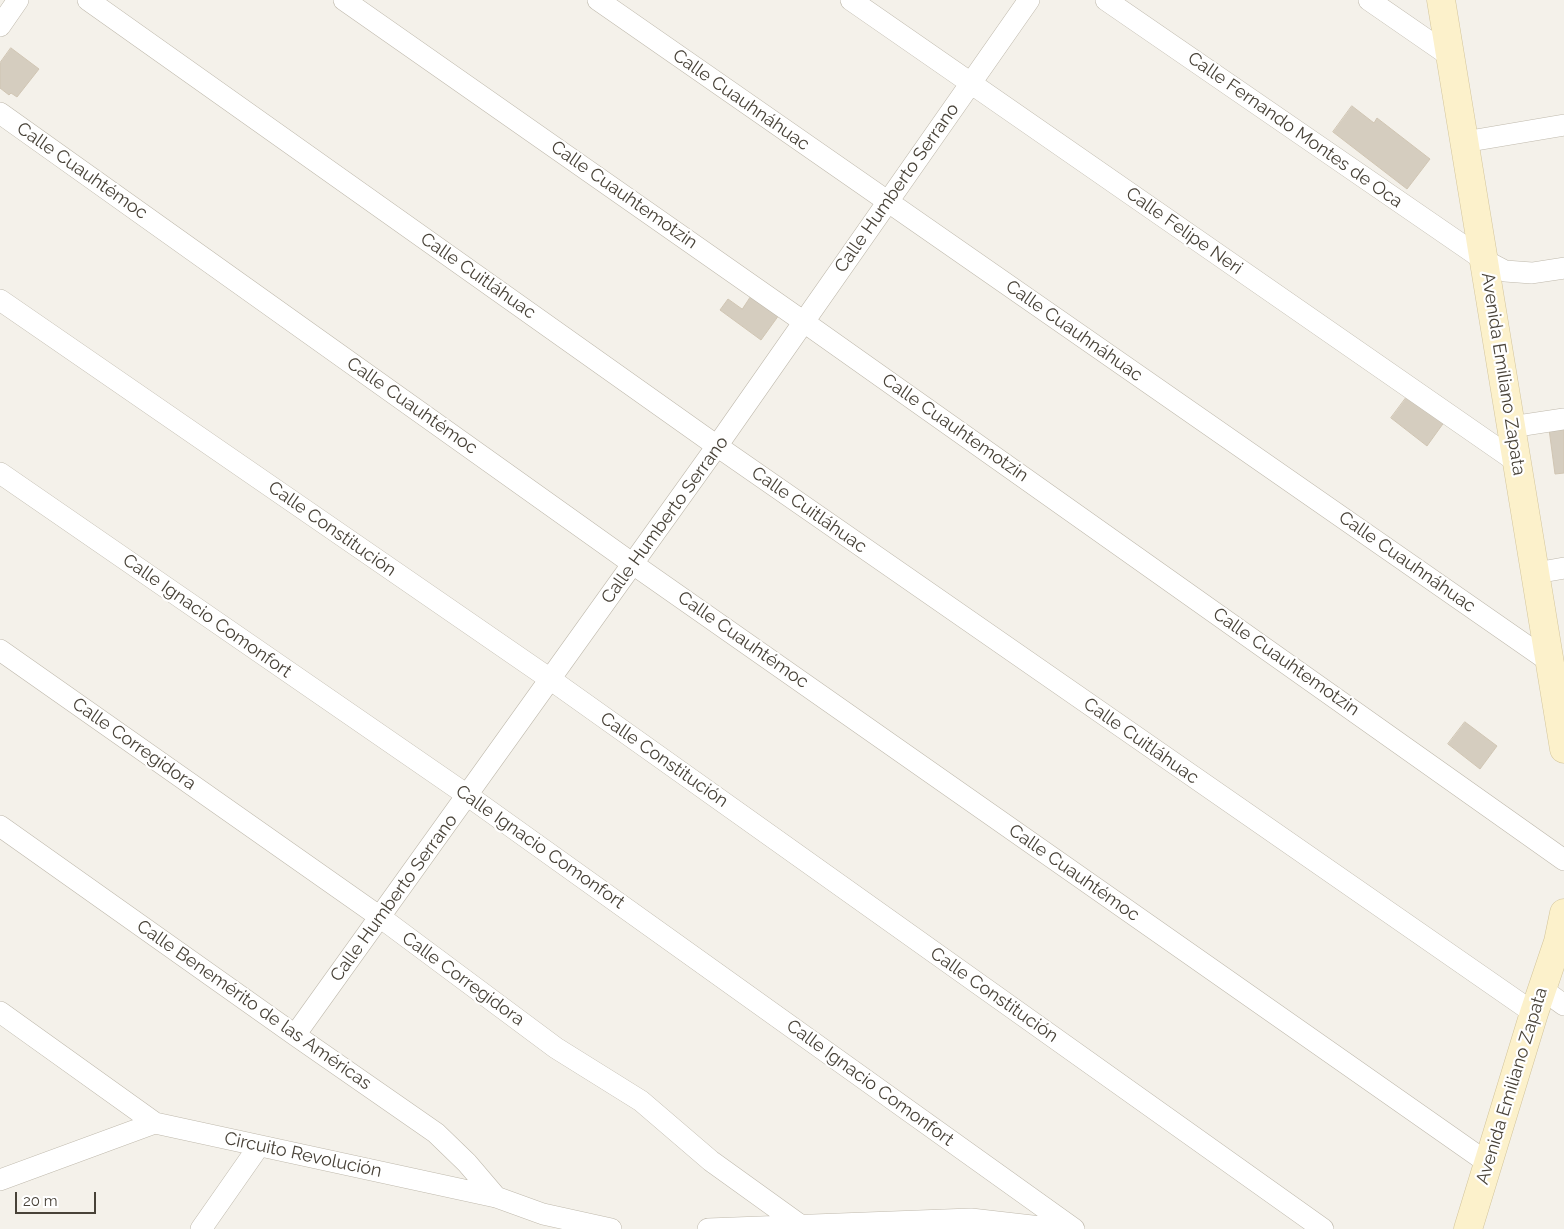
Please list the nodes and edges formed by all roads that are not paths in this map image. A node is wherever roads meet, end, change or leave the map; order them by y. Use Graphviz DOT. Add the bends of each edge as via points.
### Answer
graph roads {
  1 [pos="18,0"];
  2 [pos="88,0"];
  3 [pos="344,0"];
  4 [pos="598,0"];
  5 [pos="851,0"];
  6 [pos="1029,0"];
  7 [pos="1106,0"];
  8 [pos="1370,0"];
  9 [pos="1441,0"];
  10 [pos="0,26"];
  11 [pos="1450,56"];
  12 [pos="970,84"];
  13 [pos="0,113"];
  14 [pos="1564,125"];
  15 [pos="1464,142"];
  16 [pos="888,202"];
  17 [pos="1484,260"];
  18 [pos="1564,268"];
  19 [pos="0,300"];
  20 [pos="804,322"];
  21 [pos="1564,419"];
  22 [pos="1512,427"];
  23 [pos="717,446"];
  24 [pos="1517,462"];
  25 [pos="0,473"];
  26 [pos="633,564"];
  27 [pos="1564,568"];
  28 [pos="1536,573"];
  29 [pos="0,650"];
  30 [pos="1550,662"];
  31 [pos="550,679"];
  32 [pos="1562,715"];
  33 [pos="1564,749"];
  34 [pos="467,795"];
  35 [pos="0,826"];
  36 [pos="1564,860"];
  37 [pos="1564,913"];
  38 [pos="380,917"];
  39 [pos="1538,1001"];
  40 [pos="1564,1005"];
  41 [pos="0,1012"];
  42 [pos="295,1035"];
  43 [pos="155,1123"];
  44 [pos="259,1146"];
  45 [pos="1488,1163"];
  46 [pos="0,1180"];
  47 [pos="496,1197"];
  48 [pos="540,1221"];
  49 [pos="800,1225"];
  50 [pos="201,1229"];
  51 [pos="610,1229"];
  52 [pos="708,1229"];
  53 [pos="1058,1229"];
  54 [pos="1074,1229"];
  55 [pos="1323,1229"];
  56 [pos="1468,1229"];
  1 -- 10 [label="street"];
  2 -- 23 [label="street, Calle Cuitláhuac"];
  3 -- 20 [label="street, Calle Cuauhtemotzin"];
  4 -- 16 [label="street, Calle Cuauhnáhuac"];
  5 -- 12 [label="street, Calle Felipe Neri"];
  6 -- 12 [label="street, Calle Humberto Serrano"];
  7 -- 17 [label="street, Calle Fernando Montes de Oca"];
  8 -- 11 [label="street"];
  9 -- 11 [label="main road, Avenida Emiliano Zapata"];
  11 -- 15 [label="main road, Avenida Emiliano Zapata"];
  12 -- 16 [label="street, Calle Humberto Serrano"];
  12 -- 24 [label="street, Calle Felipe Neri"];
  13 -- 26 [label="street, Calle Cuauhtémoc"];
  14 -- 15 [label="street"];
  15 -- 17 [label="main road, Avenida Emiliano Zapata"];
  16 -- 20 [label="street, Calle Humberto Serrano"];
  16 -- 30 [label="street, Calle Cuauhnáhuac"];
  17 -- 18 [label="street, Calle Fernando Montes de Oca" via="1505,271 1532,273"];
  17 -- 22 [label="main road, Avenida Emiliano Zapata"];
  19 -- 31 [label="street, Calle Constitución"];
  20 -- 23 [label="street, Calle Humberto Serrano"];
  20 -- 36 [label="street, Calle Cuauhtemotzin"];
  21 -- 22 [label="street"];
  22 -- 24 [label="main road, Avenida Emiliano Zapata"];
  23 -- 26 [label="street, Calle Humberto Serrano"];
  23 -- 39 [label="street, Calle Cuitláhuac"];
  24 -- 28 [label="main road, Avenida Emiliano Zapata"];
  25 -- 34 [label="street, Calle Ignacio Comonfort"];
  26 -- 31 [label="street, Calle Humberto Serrano"];
  26 -- 45 [label="street, Calle Cuauhtémoc"];
  27 -- 28 [label="street"];
  28 -- 30 [label="main road, Avenida Emiliano Zapata"];
  29 -- 38 [label="street, Calle Corregidora"];
  30 -- 32 [label="main road, Avenida Emiliano Zapata"];
  31 -- 34 [label="street, Calle Humberto Serrano"];
  31 -- 55 [label="street, Calle Constitución"];
  32 -- 33 [label="main road, Avenida Emiliano Zapata"];
  34 -- 38 [label="street, Calle Humberto Serrano"];
  34 -- 54 [label="street, Calle Ignacio Comonfort"];
  35 -- 42 [label="street, Calle Benemérito de las Américas"];
  37 -- 39 [label="main road, Avenida Emiliano Zapata"];
  38 -- 42 [label="street, Calle Humberto Serrano"];
  38 -- 49 [label="street, Calle Corregidora" via="556,1048 641,1101 711,1161"];
  39 -- 40 [label="street, Calle Cuitláhuac"];
  39 -- 45 [label="main road, Avenida Emiliano Zapata"];
  41 -- 43 [label="street"];
  42 -- 47 [label="street, Calle Benemérito de las Américas" via="436,1133"];
  43 -- 44 [label="street, Circuito Revolución"];
  43 -- 46 [label="street"];
  44 -- 47 [label="street, Circuito Revolución"];
  44 -- 50 [label="street"];
  45 -- 56 [label="main road, Avenida Emiliano Zapata"];
  47 -- 48 [label="street, Circuito Revolución"];
  48 -- 51 [label="street, Circuito Revolución"];
  49 -- 52 [label="street"];
  49 -- 53 [label="street" via="971,1219"];
}
